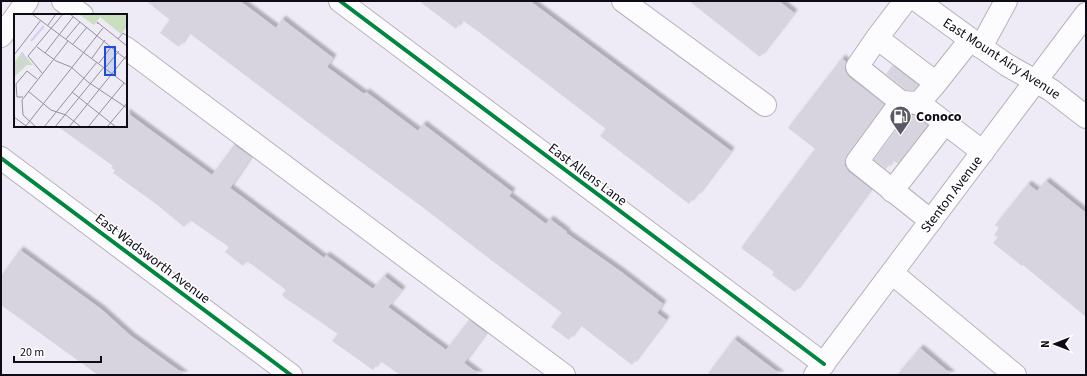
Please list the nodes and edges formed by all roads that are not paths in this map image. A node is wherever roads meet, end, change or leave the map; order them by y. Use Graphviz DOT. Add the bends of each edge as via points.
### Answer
graph roads {
  1 [pos="28,1"];
  2 [pos="63,1"];
  3 [pos="340,1"];
  4 [pos="623,1"];
  5 [pos="905,1"];
  6 [pos="918,1"];
  7 [pos="1006,1"];
  8 [pos="18,14"];
  9 [pos="81,14"];
  10 [pos="1086,14"];
  11 [pos="14,19"];
  12 [pos="1,36"];
  13 [pos="877,38"];
  14 [pos="976,43"];
  15 [pos="127,49"];
  16 [pos="1036,80"];
  17 [pos="936,83"];
  18 [pos="910,102"];
  19 [pos="765,105"];
  20 [pos="1086,117"];
  21 [pos="945,123"];
  22 [pos="983,152"];
  23 [pos="1,158"];
  24 [pos="892,191"];
  25 [pos="931,222"];
  26 [pos="892,273"];
  27 [pos="820,369"];
  28 [pos="291,375"];
  29 [pos="564,375"];
  30 [pos="1015,375"];
  1 -- 8 [label="street"];
  2 -- 9 [label="street"];
  3 -- 27 [label="street, East Allens Lane"];
  4 -- 19 [label="street"];
  5 -- 13 [label="street"];
  6 -- 14 [label="street, East Mount Airy Avenue"];
  7 -- 14 [label="street"];
  10 -- 16 [label="street, Stenton Avenue"];
  11 -- 12 [label="street"];
  13 -- 17 [label="street"];
  13 -- 18 [label="street" via="857,67"];
  14 -- 16 [label="street, East Mount Airy Avenue" via="1007,65"];
  14 -- 17 [label="street"];
  15 -- 29 [label="street"];
  16 -- 20 [label="street, East Mount Airy Avenue"];
  16 -- 22 [label="street, Stenton Avenue"];
  17 -- 18 [label="street"];
  18 -- 21 [label="street"];
  18 -- 24 [label="street" via="857,162"];
  21 -- 22 [label="street"];
  21 -- 24 [label="street"];
  22 -- 25 [label="street, Stenton Avenue"];
  23 -- 28 [label="street, East Wadsworth Avenue"];
  24 -- 25 [label="street"];
  25 -- 26 [label="street, Stenton Avenue"];
  26 -- 27 [label="street, Stenton Avenue"];
  26 -- 30 [label="street"];
}
